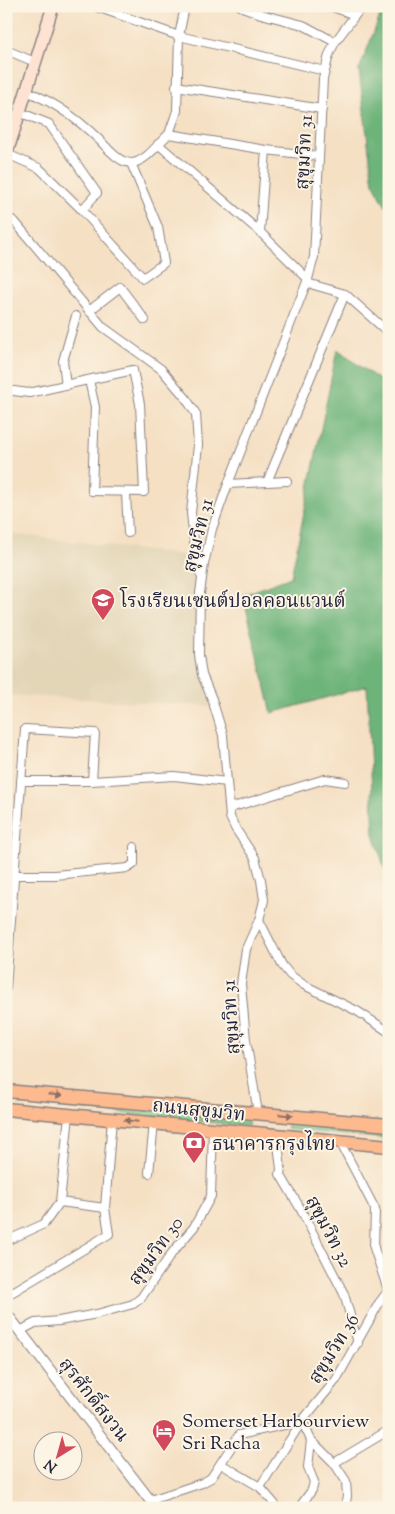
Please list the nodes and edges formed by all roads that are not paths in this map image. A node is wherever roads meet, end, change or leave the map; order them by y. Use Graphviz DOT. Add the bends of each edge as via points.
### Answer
graph roads {
  1 [pos="53,6"];
  2 [pos="94,6"];
  3 [pos="185,6"];
  4 [pos="240,6"];
  5 [pos="330,6"];
  6 [pos="362,6"];
  7 [pos="356,15"];
  8 [pos="179,36"];
  9 [pos="335,42"];
  10 [pos="6,50"];
  11 [pos="35,62"];
  12 [pos="325,71"];
  13 [pos="176,86"];
  14 [pos="26,91"];
  15 [pos="322,108"];
  16 [pos="19,112"];
  17 [pos="169,134"];
  18 [pos="158,144"];
  19 [pos="266,150"];
  20 [pos="7,155"];
  21 [pos="319,156"];
  22 [pos="132,163"];
  23 [pos="82,210"];
  24 [pos="6,216"];
  25 [pos="260,232"];
  26 [pos="308,281"];
  27 [pos="346,294"];
  28 [pos="89,311"];
  29 [pos="76,316"];
  30 [pos="145,320"];
  31 [pos="389,333"];
  32 [pos="89,380"];
  33 [pos="66,386"];
  34 [pos="6,390"];
  35 [pos="287,481"];
  36 [pos="267,482"];
  37 [pos="228,484"];
  38 [pos="126,493"];
  39 [pos="128,533"];
  40 [pos="202,580"];
  41 [pos="21,781"];
  42 [pos="92,781"];
  43 [pos="228,782"];
  44 [pos="346,782"];
  45 [pos="230,808"];
  46 [pos="134,847"];
  47 [pos="14,875"];
  48 [pos="259,920"];
  49 [pos="6,988"];
  50 [pos="389,1032"];
  51 [pos="6,1091"];
  52 [pos="6,1110"];
  53 [pos="258,1113"];
  54 [pos="70,1115"];
  55 [pos="112,1119"];
  56 [pos="154,1123"];
  57 [pos="389,1125"];
  58 [pos="213,1129"];
  59 [pos="277,1135"];
  60 [pos="340,1142"];
  61 [pos="389,1146"];
  62 [pos="149,1173"];
  63 [pos="60,1202"];
  64 [pos="105,1208"];
  65 [pos="6,1242"];
  66 [pos="388,1290"];
  67 [pos="6,1296"];
  68 [pos="6,1313"];
  69 [pos="20,1331"];
  70 [pos="358,1343"];
  71 [pos="302,1421"];
  72 [pos="389,1430"];
  73 [pos="311,1440"];
  74 [pos="334,1463"];
  75 [pos="221,1464"];
  76 [pos="260,1487"];
  77 [pos="154,1505"];
  78 [pos="278,1508"];
  79 [pos="299,1508"];
  80 [pos="345,1508"];
  1 -- 11 [label="main road"];
  2 -- 8 [label="street"];
  3 -- 8 [label="street"];
  4 -- 9 [label="street" via="303,25"];
  5 -- 7 [label="street"];
  6 -- 7 [label="street, สุขุมวิท 31"];
  7 -- 9 [label="street, สุขุมวิท 31"];
  8 -- 12 [label="street"];
  8 -- 13 [label="street"];
  9 -- 12 [label="street, สุขุมวิท 31"];
  10 -- 11 [label="street"];
  11 -- 14 [label="main road"];
  12 -- 15 [label="street, สุขุมวิท 31"];
  13 -- 15 [label="street"];
  13 -- 17 [label="street" via="176,111"];
  14 -- 16 [label="main road"];
  14 -- 22 [label="street" via="70,114 93,132 118,160"];
  15 -- 21 [label="street, สุขุมวิท 31"];
  16 -- 20 [label="main road"];
  16 -- 23 [label="street" via="49,124 97,193"];
  17 -- 18 [label="street"];
  17 -- 19 [label="street"];
  18 -- 22 [label="street" via="143,159"];
  18 -- 25 [label="street"];
  19 -- 21 [label="street"];
  19 -- 25 [label="street"];
  20 -- 23 [label="street" via="39,168"];
  21 -- 26 [label="street, สุขุมวิท 31" via="314,257"];
  22 -- 23 [label="street" via="158,227 164,263 143,278"];
  24 -- 28 [label="street" via="15,222"];
  25 -- 26 [label="street"];
  26 -- 27 [label="street"];
  26 -- 37 [label="street, สุขุมวิท 31"];
  27 -- 31 [label="street"];
  27 -- 36 [label="street"];
  28 -- 30 [label="street" via="120,287"];
  28 -- 40 [label="street" via="103,327 161,369 196,414 198,446 191,513"];
  29 -- 33 [label="street" via="63,361"];
  32 -- 33 [label="street"];
  32 -- 38 [label="street" via="95,407 92,491"];
  32 -- 38 [label="street" via="133,370 140,404 144,492"];
  33 -- 34 [label="street" via="30,393"];
  35 -- 36 [label="street"];
  36 -- 37 [label="street"];
  37 -- 40 [label="street, สุขุมวิท 31" via="206,549"];
  38 -- 39 [label="street"];
  40 -- 43 [label="street, สุขุมวิท 31" via="199,655 202,675 223,735"];
  41 -- 42 [label="street"];
  41 -- 42 [label="street" via="25,729 95,733"];
  41 -- 47 [label="street"];
  42 -- 43 [label="street" via="174,776"];
  43 -- 45 [label="street, สุขุมวิท 31"];
  44 -- 45 [label="street" via="325,779"];
  45 -- 48 [label="street, สุขุมวิท 31" via="230,817 255,858 261,880 264,900"];
  46 -- 47 [label="street" via="134,864 128,868 55,875"];
  47 -- 49 [label="street"];
  48 -- 50 [label="street" via="290,975"];
  48 -- 53 [label="street, สุขุมวิท 31" via="246,949 241,984"];
  51 -- 53 [label="highway, ถนนสุขุมวิท, one-way"];
  52 -- 54 [label="highway, ถนนสุขุมวิท"];
  53 -- 57 [label="highway, ถนนสุขุมวิท, one-way"];
  54 -- 55 [label="highway, ถนนสุขุมวิท"];
  54 -- 63 [label="street"];
  56 -- 55 [label="highway, ถนนสุขุมวิท, one-way"];
  55 -- 64 [label="street"];
  56 -- 58 [label="highway, ถนนสุขุมวิท"];
  56 -- 62 [label="street"];
  58 -- 59 [label="highway, ถนนสุขุมวิท"];
  58 -- 69 [label="street, สุขุมวิท 30" via="211,1196 194,1227 141,1298 133,1304 96,1314 35,1323"];
  59 -- 60 [label="highway, ถนนสุขุมวิท"];
  59 -- 70 [label="street, สุขุมวิท 32" via="280,1174 344,1294"];
  60 -- 61 [label="highway, ถนนสุขุมวิท"];
  60 -- 66 [label="street" via="375,1209 374,1248"];
  63 -- 64 [label="street"];
  63 -- 65 [label="street" via="44,1224"];
  64 -- 67 [label="street" via="109,1234"];
  66 -- 70 [label="street, สุขุมวิท 36"];
  68 -- 69 [label="street, สุรศักดิ์สงวน"];
  69 -- 77 [label="street, สุรศักดิ์สงวน"];
  70 -- 71 [label="street, สุขุมวิท 36" via="336,1380"];
  71 -- 73 [label="street"];
  71 -- 75 [label="street" via="239,1435"];
  71 -- 76 [label="street, สุขุมวิท 36"];
  72 -- 74 [label="street"];
  73 -- 74 [label="street"];
  73 -- 79 [label="street" via="308,1467 314,1482"];
  74 -- 80 [label="street" via="346,1481"];
  75 -- 76 [label="street"];
  75 -- 77 [label="street" via="211,1478"];
  76 -- 78 [label="street"];
}
